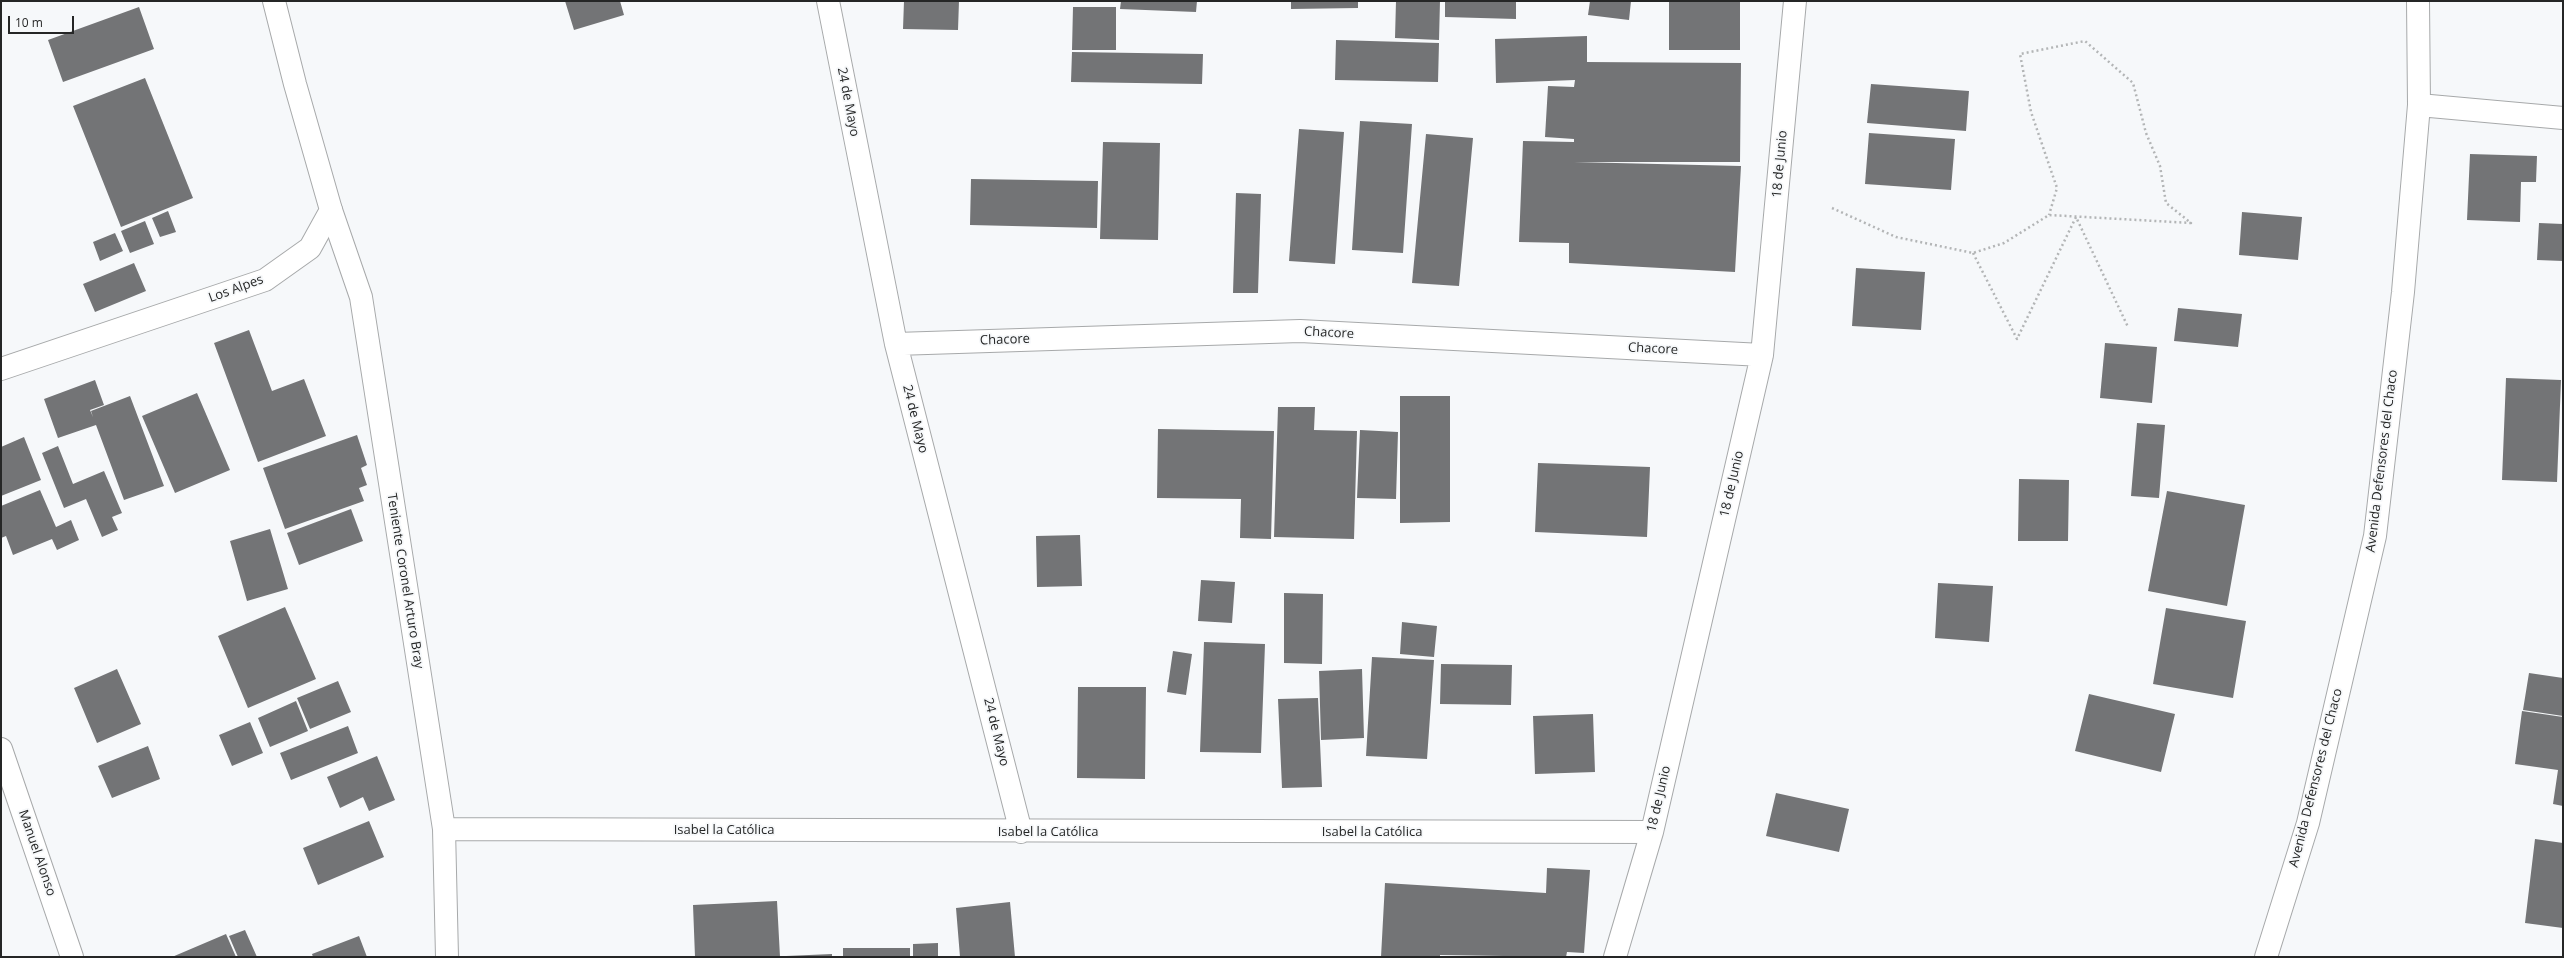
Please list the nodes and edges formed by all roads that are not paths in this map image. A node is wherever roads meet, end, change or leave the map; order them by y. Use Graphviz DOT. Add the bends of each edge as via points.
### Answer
graph roads {
  1 [pos="274,1"];
  2 [pos="828,1"];
  3 [pos="1795,1"];
  4 [pos="2418,1"];
  5 [pos="2419,105"];
  6 [pos="2563,118"];
  7 [pos="331,210"];
  8 [pos="896,344"];
  9 [pos="1762,355"];
  10 [pos="1,369"];
  11 [pos="1,749"];
  12 [pos="444,829"];
  13 [pos="1021,832"];
  14 [pos="1652,832"];
  15 [pos="72,957"];
  16 [pos="447,957"];
  17 [pos="1615,957"];
  18 [pos="2266,957"];
  1 -- 7 [label="street"];
  2 -- 8 [label="street, 24 de Mayo"];
  3 -- 9 [label="street, 18 de Junio"];
  4 -- 5 [label="street, Avenida Defensores del Chaco"];
  5 -- 6 [label="street"];
  5 -- 18 [label="street, Avenida Defensores del Chaco" via="2403,292 2375,536 2308,823"];
  7 -- 10 [label="street, Los Alpes" via="310,248 265,280"];
  7 -- 12 [label="street, Teniente Coronel Arturo Bray" via="361,297"];
  8 -- 9 [label="street, Chacore" via="1300,331"];
  8 -- 13 [label="street, 24 de Mayo"];
  9 -- 14 [label="street, 18 de Junio"];
  11 -- 15 [label="street, Manuel Alonso"];
  12 -- 13 [label="street, Isabel la Católica"];
  12 -- 16 [label="street, Teniente Coronel Arturo Bray"];
  13 -- 14 [label="street, Isabel la Católica"];
  14 -- 17 [label="street, 18 de Junio"];
}
